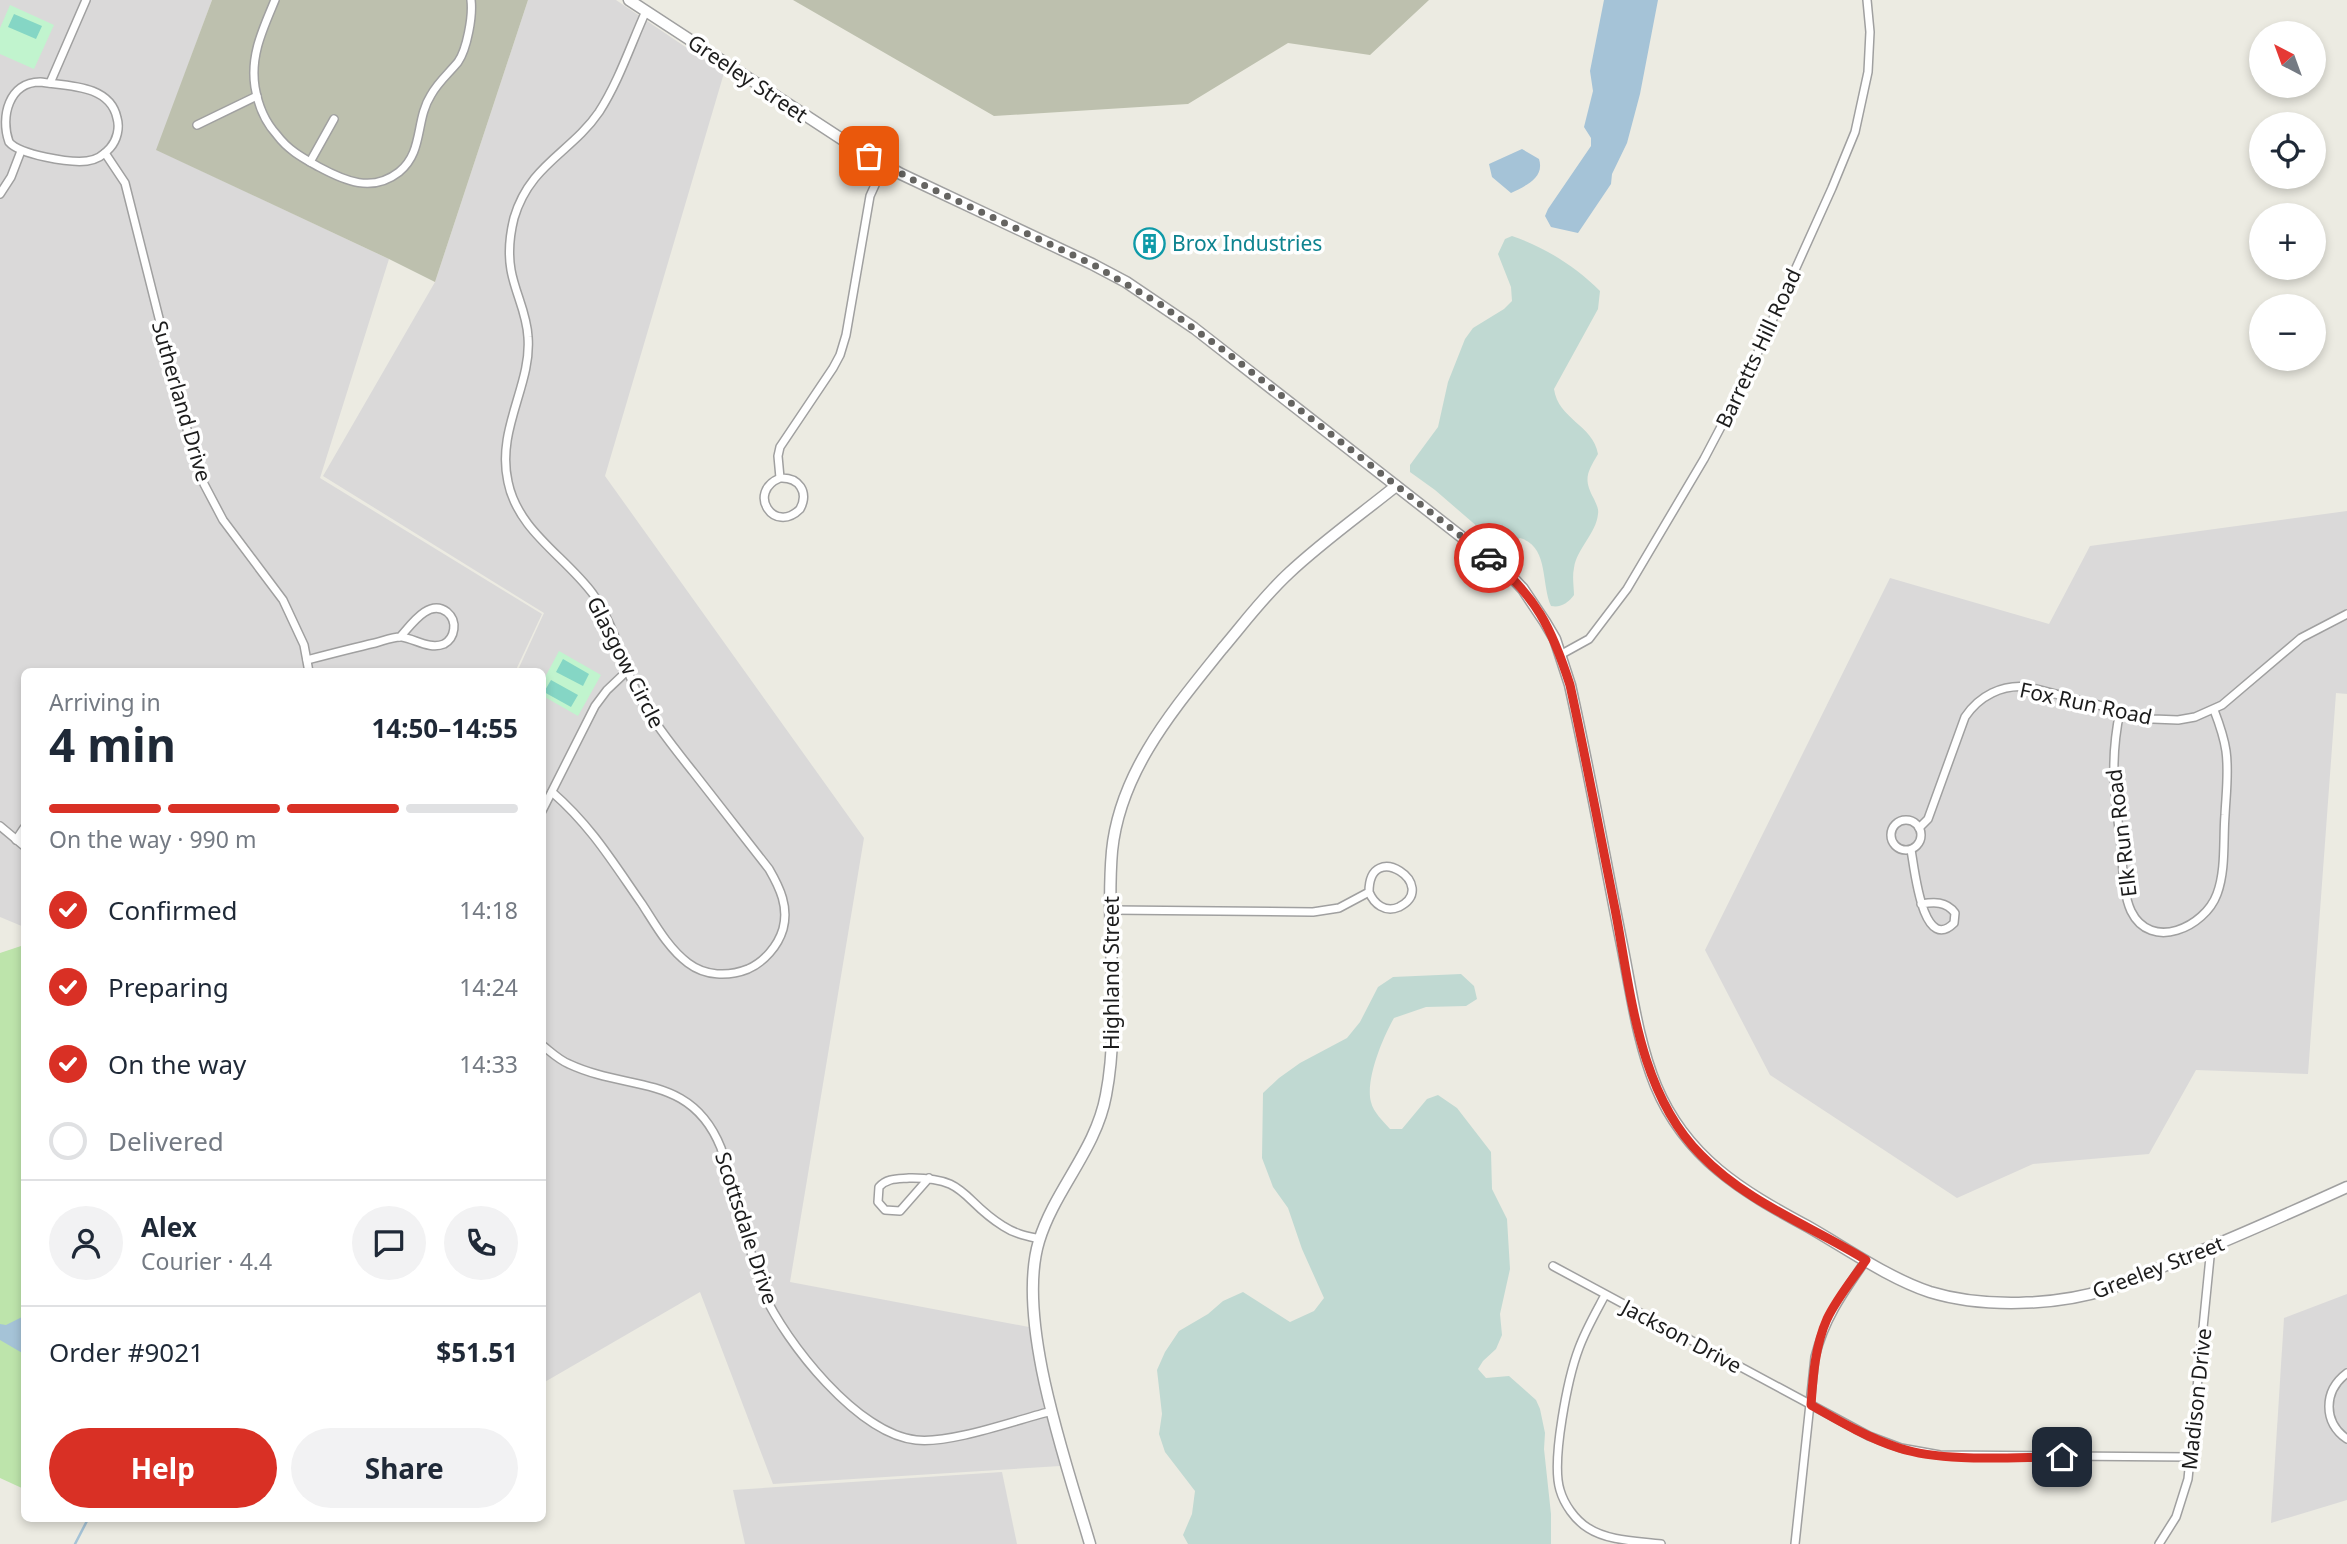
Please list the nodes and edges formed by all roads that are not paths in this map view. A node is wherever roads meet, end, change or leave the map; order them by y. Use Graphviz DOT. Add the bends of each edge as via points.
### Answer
graph roads {
  1 [pos="86,0"];
  2 [pos="275,0"];
  3 [pos="471,0"];
  4 [pos="629,0"];
  5 [pos="1867,0"];
  6 [pos="646,11"];
  7 [pos="50,83"];
  8 [pos="257,96"];
  9 [pos="334,119"];
  10 [pos="197,125"];
  11 [pos="21,151"];
  12 [pos="105,153"];
  13 [pos="310,162"];
  14 [pos="884,165"];
  15 [pos="0,194"];
  16 [pos="780,478"];
  17 [pos="1396,486"];
  18 [pos="2347,614"];
  19 [pos="400,637"];
  20 [pos="1560,655"];
  21 [pos="307,660"];
  22 [pos="308,668"];
  23 [pos="627,671"];
  24 [pos="2214,710"];
  25 [pos="2120,711"];
  26 [pos="552,792"];
  27 [pos="546,803"];
  28 [pos="0,826"];
  29 [pos="1919,828"];
  30 [pos="21,832"];
  31 [pos="16,840"];
  32 [pos="21,844"];
  33 [pos="1911,850"];
  34 [pos="1369,892"];
  35 [pos="1921,904"];
  36 [pos="1111,910"];
  37 [pos="546,1048"];
  38 [pos="929,1178"];
  39 [pos="2347,1187"];
  40 [pos="1040,1239"];
  41 [pos="2211,1247"];
  42 [pos="1866,1260"];
  43 [pos="1553,1266"];
  44 [pos="1605,1295"];
  45 [pos="2347,1373"];
  46 [pos="1811,1405"];
  47 [pos="1052,1411"];
  48 [pos="2347,1439"];
  49 [pos="2190,1457"];
  50 [pos="1090,1544"];
  51 [pos="1661,1544"];
  52 [pos="1795,1544"];
  53 [pos="2159,1544"];
  1 -- 7 [label="street"];
  2 -- 8 [label="street" via="256,51"];
  3 -- 13 [label="street" via="471,20 460,59 429,98 417,146 405,166 386,180 363,184"];
  4 -- 6 [label="street, Greeley Street"];
  5 -- 20 [label="street, Barretts Hill Road" via="1869,62 1854,131 1744,383 1621,597 1589,639"];
  6 -- 14 [label="street, Greeley Street"];
  6 -- 23 [label="street, Glasgow Circle" via="599,111 530,183 514,218 509,254 528,344 506,440 505,462 513,500 530,528 581,579 601,608"];
  7 -- 11 [label="street" via="24,84 3,104 2,131"];
  7 -- 12 [label="street" via="92,90 109,101 118,128"];
  8 -- 10 [label="street"];
  8 -- 13 [label="street" via="277,136"];
  9 -- 13 [label="street"];
  11 -- 12 [label="street" via="82,162"];
  11 -- 15 [label="street"];
  12 -- 21 [label="street, Sutherland Drive" via="125,183 185,427 204,484 234,537 283,600"];
  14 -- 16 [label="street" via="870,196 844,344 783,441 778,456"];
  14 -- 17 [label="street, Greeley Street" via="1126,282 1194,328"];
  16 -- 16 [label="street" via="794,480 804,495 800,509 788,517 774,515 765,503 768,486"];
  17 -- 20 [label="street, Greeley Street" via="1509,574 1535,605"];
  17 -- 36 [label="street, Highland Street" via="1275,587 1186,694 1151,744 1119,816 1112,854"];
  18 -- 24 [label="street, Fox Run Road" via="2301,638"];
  19 -- 19 [label="street" via="430,609 447,612 454,622 453,633 441,645"];
  19 -- 21 [label="street"];
  20 -- 42 [label="street, Greeley Street" via="1579,724 1643,1048 1664,1104 1698,1153 1728,1180"];
  21 -- 22 [label="street, Sutherland Drive"];
  23 -- 26 [label="street" via="595,706"];
  23 -- 26 [label="street, Glasgow Circle" via="651,716 778,885 784,922 770,952 757,964 731,974 712,973 688,963 589,828"];
  24 -- 25 [label="street, Fox Run Road" via="2166,720"];
  24 -- 25 [label="street, Elk Run Road" via="2227,764 2218,892 2209,911 2195,923 2179,931 2160,932 2137,920 2127,898 2113,777"];
  25 -- 29 [label="street, Fox Run Road" via="2020,686 1985,697 1961,725 1927,819"];
  26 -- 27 [label="street"];
  28 -- 31 [label="street"];
  29 -- 33 [label="street, Fox Run Road" via="1920,842"];
  29 -- 33 [label="street" via="1904,820 1891,831 1896,847"];
  30 -- 31 [label="street"];
  31 -- 32 [label="street"];
  33 -- 35 [label="street"];
  34 -- 34 [label="street" via="1381,907 1394,909 1406,902 1410,883 1402,871 1389,867 1371,878"];
  34 -- 36 [label="street" via="1339,908 1313,912"];
  35 -- 35 [label="street" via="1935,926 1946,928 1954,923 1955,913 1946,904"];
  36 -- 40 [label="street, Highland Street" via="1111,1042 1106,1095 1095,1134"];
  37 -- 47 [label="street, Scottsdale Drive" via="568,1064 656,1088 700,1111 716,1134 761,1285 780,1325 837,1392 875,1424 901,1437 931,1441"];
  38 -- 38 [label="street" via="900,1211 885,1210 878,1202 879,1187 887,1180"];
  38 -- 40 [label="street" via="957,1186 1009,1230"];
  39 -- 41 [label="street, Greeley Street"];
  40 -- 47 [label="street, Highland Street" via="1033,1290"];
  41 -- 42 [label="street, Greeley Street" via="2101,1291 2031,1302 1931,1292"];
  41 -- 49 [label="street, Madison Drive"];
  42 -- 46 [label="street" via="1820,1338"];
  43 -- 44 [label="street, Jackson Drive"];
  44 -- 46 [label="street, Jackson Drive"];
  44 -- 51 [label="street" via="1573,1366 1565,1404 1560,1490 1567,1506 1594,1532"];
  45 -- 48 [label="street" via="2334,1386 2328,1408 2333,1425"];
  46 -- 49 [label="street, Jackson Drive" via="1869,1436 1920,1453"];
  46 -- 52 [label="street"];
  47 -- 50 [label="street, Highland Street"];
  49 -- 53 [label="street, Madison Drive" via="2186,1489"];
}
